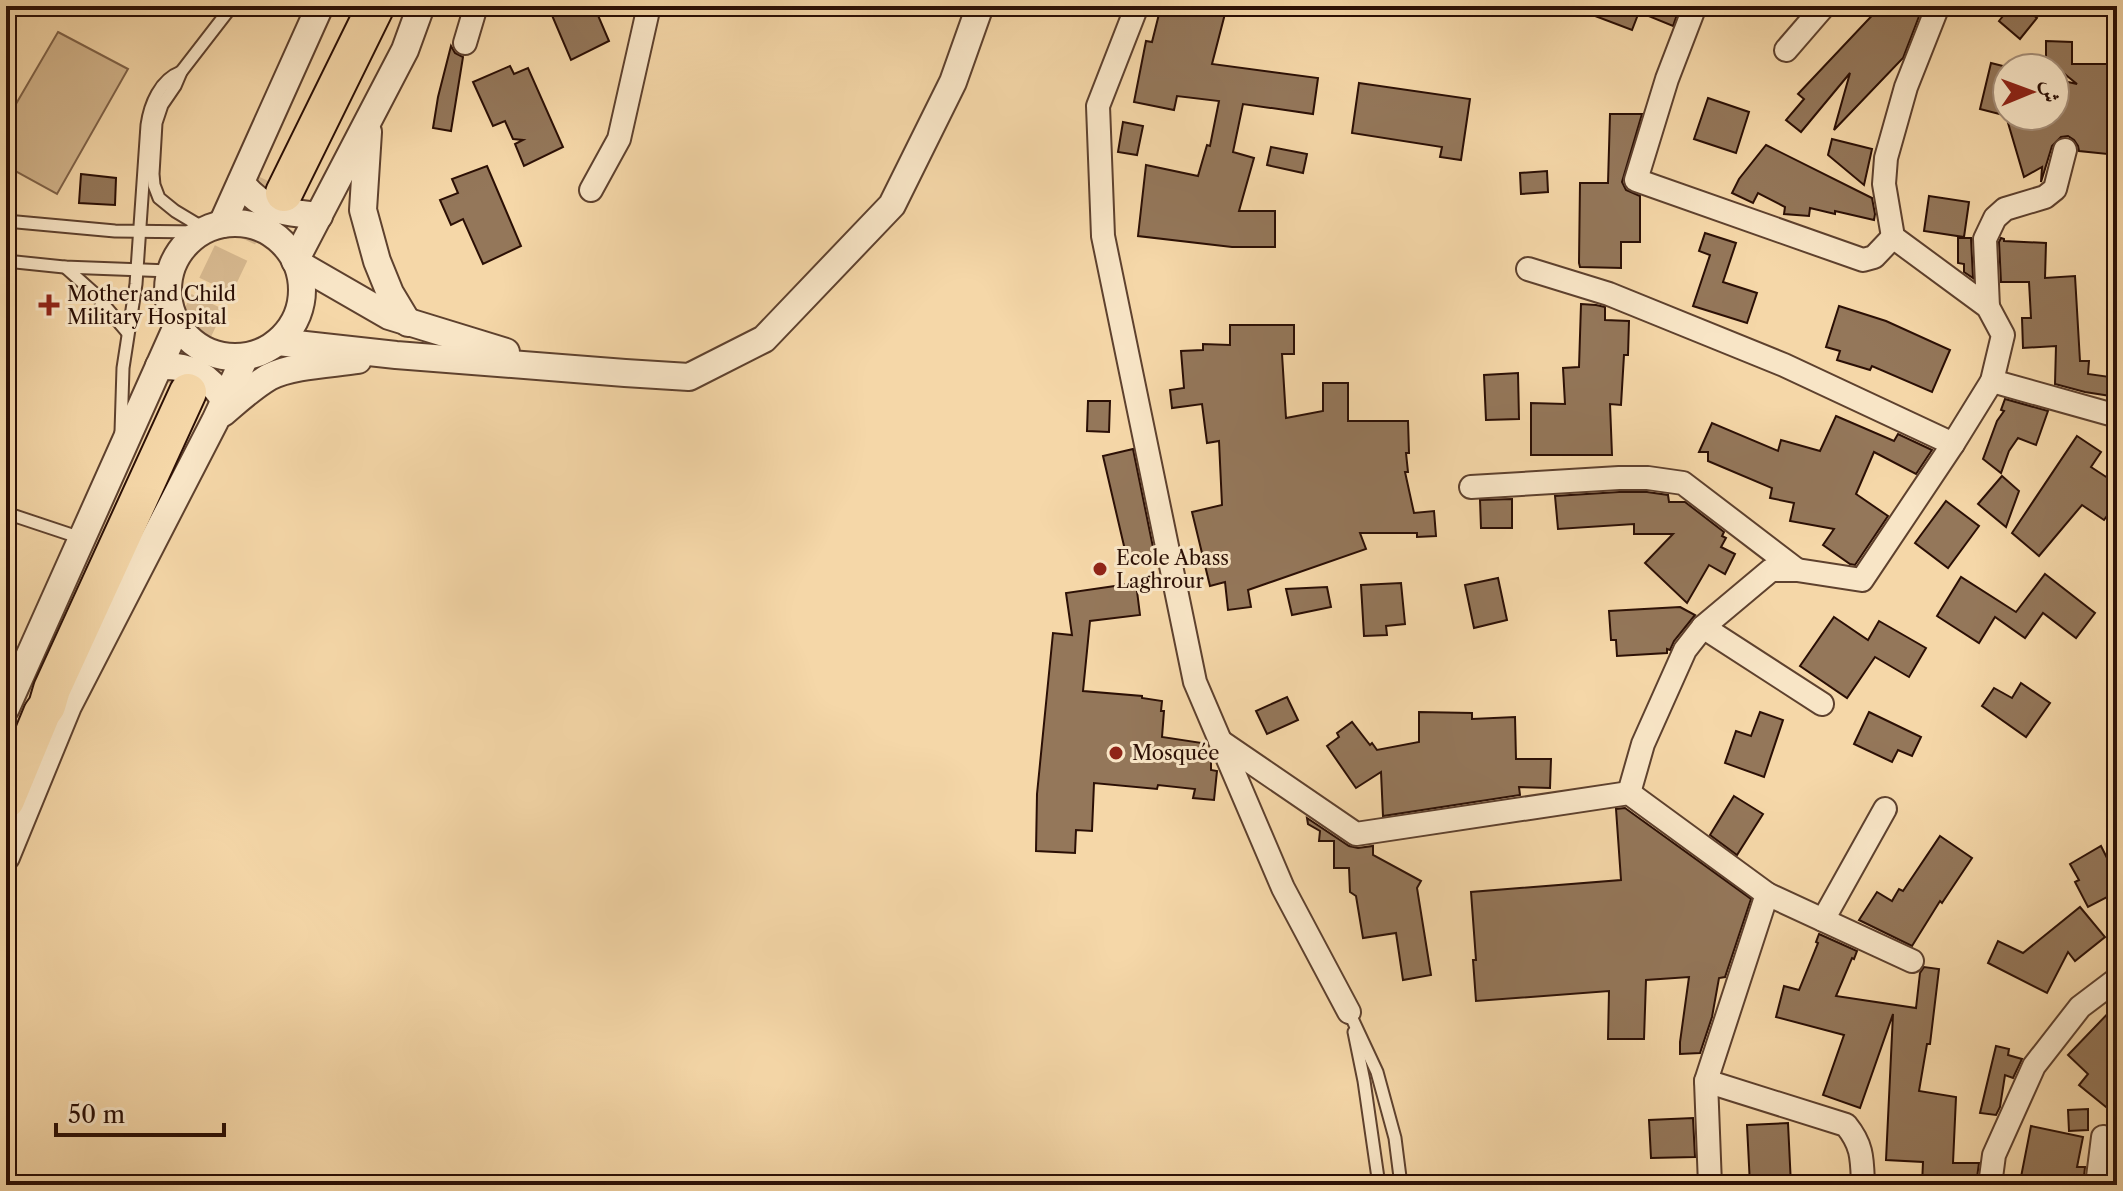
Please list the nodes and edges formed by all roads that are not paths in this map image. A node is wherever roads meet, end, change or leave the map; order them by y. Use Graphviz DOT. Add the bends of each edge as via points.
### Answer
graph roads {
  1 [pos="232,6"];
  2 [pos="320,6"];
  3 [pos="349,6"];
  4 [pos="376,6"];
  5 [pos="421,6"];
  6 [pos="476,6"];
  7 [pos="649,6"];
  8 [pos="980,6"];
  9 [pos="1137,6"];
  10 [pos="1695,6"];
  11 [pos="1824,6"];
  12 [pos="1938,6"];
  13 [pos="465,43"];
  14 [pos="1786,50"];
  15 [pos="181,72"];
  16 [pos="369,121"];
  17 [pos="2065,150"];
  18 [pos="264,185"];
  19 [pos="591,190"];
  20 [pos="319,216"];
  21 [pos="6,221"];
  22 [pos="209,228"];
  23 [pos="141,231"];
  24 [pos="1893,237"];
  25 [pos="6,261"];
  26 [pos="296,262"];
  27 [pos="64,267"];
  28 [pos="137,269"];
  29 [pos="1528,269"];
  30 [pos="170,271"];
  31 [pos="1988,307"];
  32 [pos="408,323"];
  33 [pos="177,326"];
  34 [pos="127,332"];
  35 [pos="278,342"];
  36 [pos="396,355"];
  37 [pos="245,357"];
  38 [pos="556,367"];
  39 [pos="172,380"];
  40 [pos="1992,381"];
  41 [pos="220,411"];
  42 [pos="2117,416"];
  43 [pos="1953,444"];
  44 [pos="120,453"];
  45 [pos="1471,487"];
  46 [pos="6,513"];
  47 [pos="82,539"];
  48 [pos="1797,570"];
  49 [pos="1703,627"];
  50 [pos="1822,704"];
  51 [pos="6,708"];
  52 [pos="1220,741"];
  53 [pos="6,743"];
  54 [pos="1629,793"];
  55 [pos="6,800"];
  56 [pos="1885,809"];
  57 [pos="6,857"];
  58 [pos="1767,894"];
  59 [pos="1823,920"];
  60 [pos="1912,961"];
  61 [pos="2117,979"];
  62 [pos="1349,1012"];
  63 [pos="1706,1081"];
  64 [pos="2103,1137"];
  65 [pos="1379,1185"];
  66 [pos="1401,1185"];
  67 [pos="1710,1185"];
  68 [pos="1863,1185"];
  69 [pos="1990,1185"];
  70 [pos="2097,1185"];
  1 -- 15 [label="lane"];
  2 -- 18 [label="street"];
  3 -- 18 [label="highway"];
  4 -- 18 [label="highway"];
  5 -- 16 [label="street"];
  6 -- 13 [label="street"];
  7 -- 19 [label="street" via="619,139"];
  8 -- 38 [label="street" via="953,82 892,205 764,339 689,377"];
  9 -- 52 [label="street" via="1098,106 1103,236 1195,682"];
  10 -- 24 [label="street" via="1636,180 1863,260 1874,257"];
  11 -- 14 [label="street"];
  12 -- 24 [label="street" via="1906,87 1886,158 1884,184"];
  15 -- 22 [label="lane" via="156,123 154,185 167,205"];
  15 -- 23 [label="lane" via="159,91 148,115"];
  16 -- 20 [label="street"];
  16 -- 32 [label="street" via="363,210 377,261"];
  17 -- 31 [label="street" via="2055,189 1995,218 1985,239"];
  18 -- 20 [label="street" via="251,196 267,207"];
  18 -- 22 [label="street"];
  20 -- 26 [label="street"];
  21 -- 23 [label="lane"];
  22 -- 23 [label="lane"];
  22 -- 26 [label="street" via="257,226 286,246"];
  22 -- 30 [label="street" via="186,243"];
  23 -- 28 [label="lane"];
  24 -- 31 [label="street"];
  25 -- 27 [label="lane"];
  26 -- 32 [label="street"];
  26 -- 35 [label="street" via="301,306"];
  27 -- 28 [label="lane"];
  27 -- 34 [label="lane"];
  28 -- 30 [label="lane"];
  28 -- 34 [label="lane"];
  29 -- 43 [label="street" via="1609,294 1784,365"];
  30 -- 33 [label="street" via="167,290"];
  31 -- 40 [label="street" via="2003,335"];
  32 -- 38 [label="street"];
  33 -- 37 [label="street" via="207,351"];
  33 -- 39 [label="street"];
  34 -- 44 [label="lane"];
  35 -- 36 [label="street"];
  35 -- 37 [label="street"];
  36 -- 38 [label="street"];
  36 -- 41 [label="street" via="285,371"];
  37 -- 41 [label="street"];
  39 -- 41 [label="street" via="186,368 203,376 215,385"];
  39 -- 44 [label="street"];
  39 -- 53 [label="highway" via="91,547"];
  39 -- 55 [label="highway"];
  40 -- 42 [label="street"];
  40 -- 43 [label="street"];
  41 -- 57 [label="street" via="68,706"];
  43 -- 48 [label="street" via="1862,580"];
  44 -- 47 [label="street"];
  45 -- 48 [label="street" via="1619,478 1683,483"];
  46 -- 47 [label="lane"];
  47 -- 51 [label="street"];
  48 -- 49 [label="street" via="1771,570"];
  49 -- 50 [label="street"];
  49 -- 54 [label="street" via="1685,650 1643,744"];
  52 -- 54 [label="street" via="1356,834"];
  52 -- 62 [label="street" via="1283,888"];
  54 -- 58 [label="street"];
  56 -- 59 [label="street"];
  58 -- 59 [label="street"];
  58 -- 63 [label="street"];
  59 -- 60 [label="street"];
  61 -- 69 [label="street" via="2080,1007 2034,1066 1994,1155"];
  62 -- 65 [label="lane"];
  62 -- 66 [label="lane" via="1377,1072"];
  63 -- 67 [label="street"];
  63 -- 68 [label="street" via="1846,1125 1858,1140"];
  64 -- 70 [label="street"];
}
